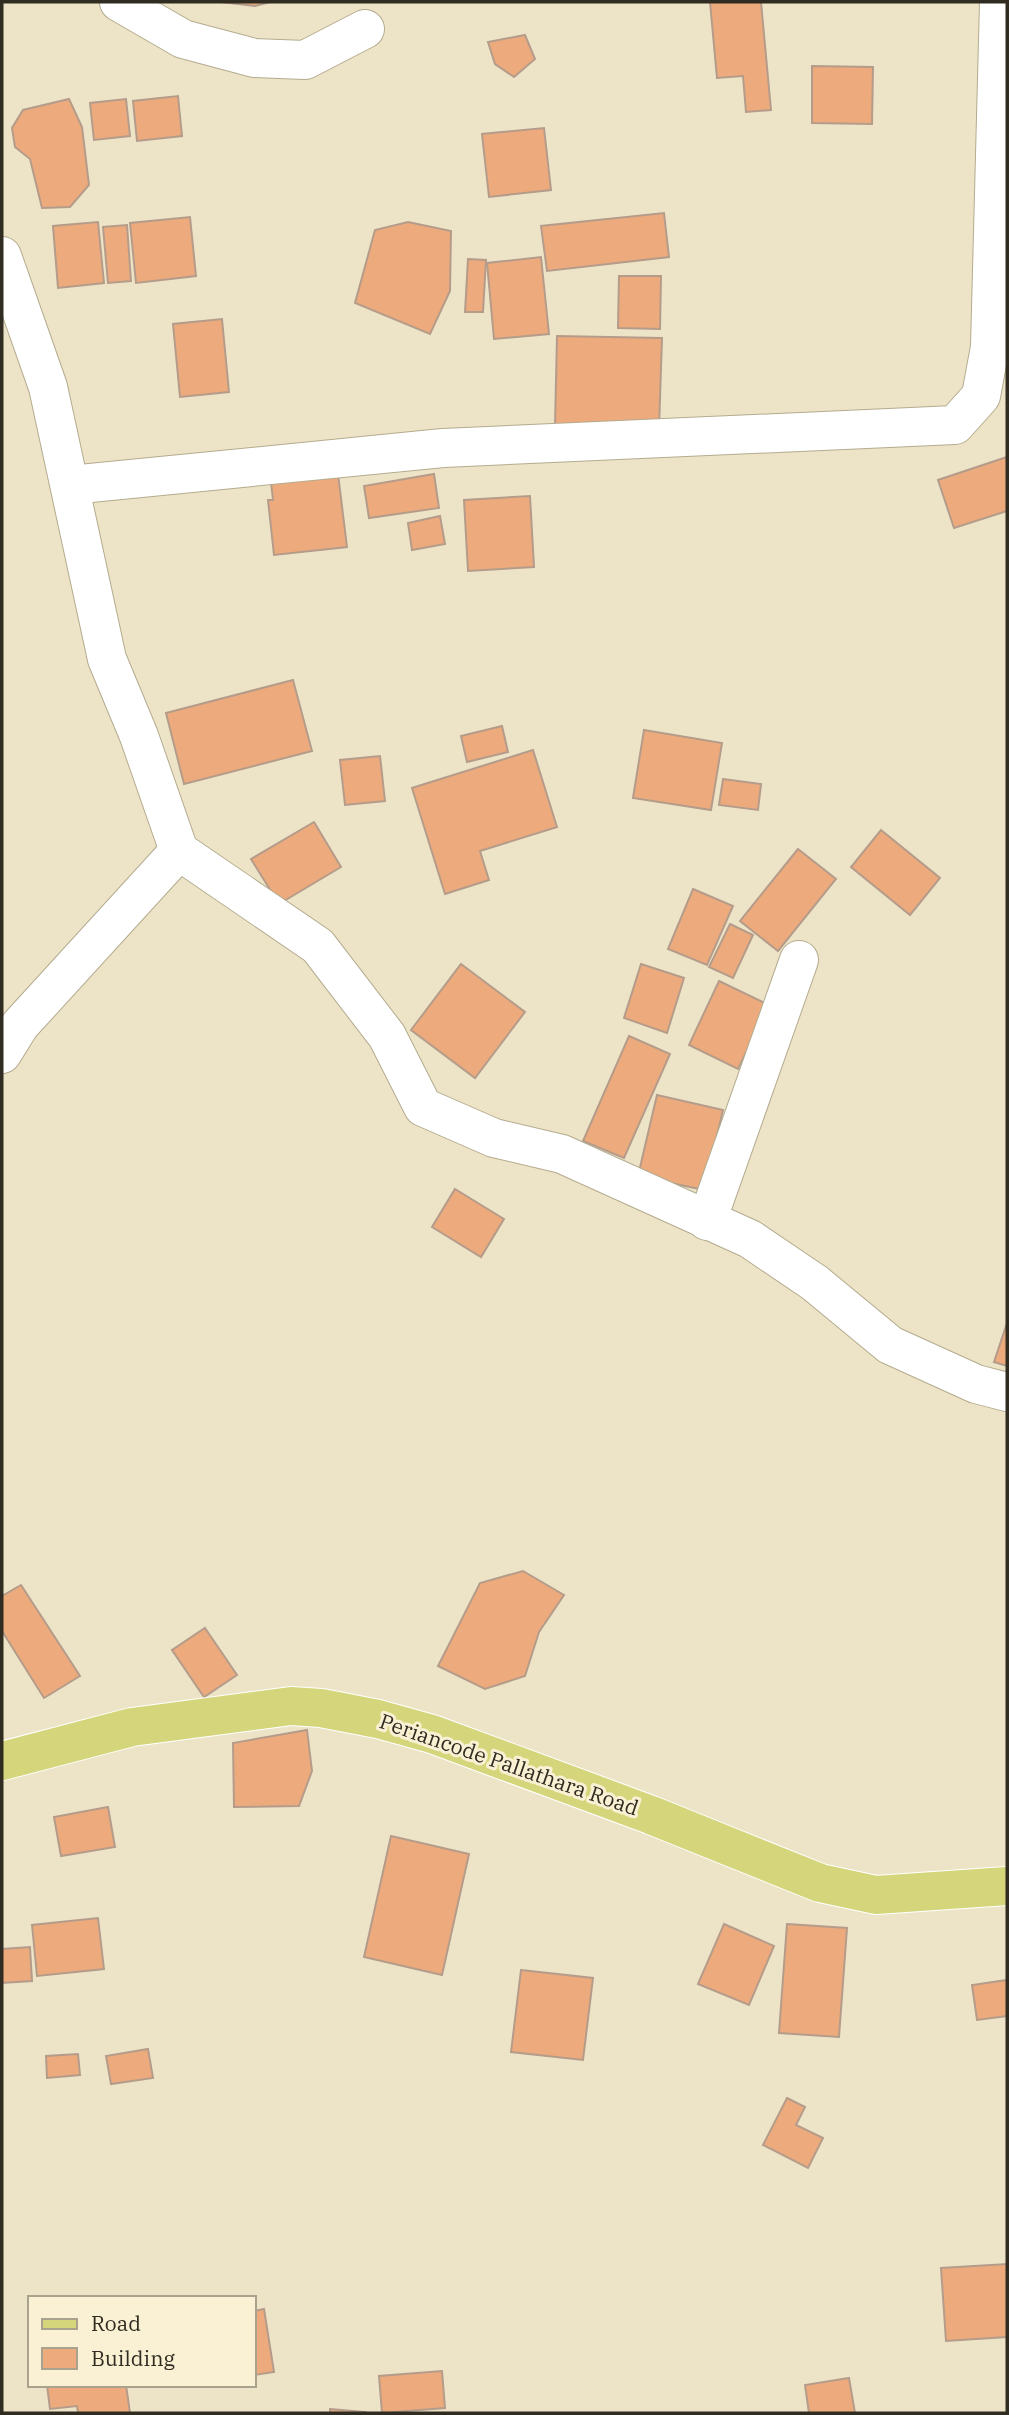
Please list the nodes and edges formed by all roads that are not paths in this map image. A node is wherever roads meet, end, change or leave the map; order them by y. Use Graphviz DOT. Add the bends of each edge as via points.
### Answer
graph roads {
  1 [pos="119,2"];
  2 [pos="999,2"];
  3 [pos="365,29"];
  4 [pos="2,257"];
  5 [pos="70,485"];
  6 [pos="179,851"];
  7 [pos="799,960"];
  8 [pos="2,1054"];
  9 [pos="707,1221"];
  10 [pos="1007,1392"];
  11 [pos="2,1761"];
  12 [pos="1007,1886"];
  1 -- 3 [label="street" via="183,39 254,58 305,60"];
  2 -- 5 [label="street" via="990,347 981,396 955,425 443,447"];
  4 -- 5 [label="street" via="48,387"];
  5 -- 6 [label="street" via="107,659"];
  6 -- 8 [label="street" via="20,1025"];
  6 -- 9 [label="street" via="318,946 387,1036 423,1107 494,1138 562,1153"];
  7 -- 9 [label="street"];
  9 -- 10 [label="street" via="750,1239 815,1283 890,1345 976,1384"];
  11 -- 12 [label="main road, Periancode Pallathara Road" via="132,1727 291,1706 321,1708 432,1734 820,1883 876,1895"];
}
